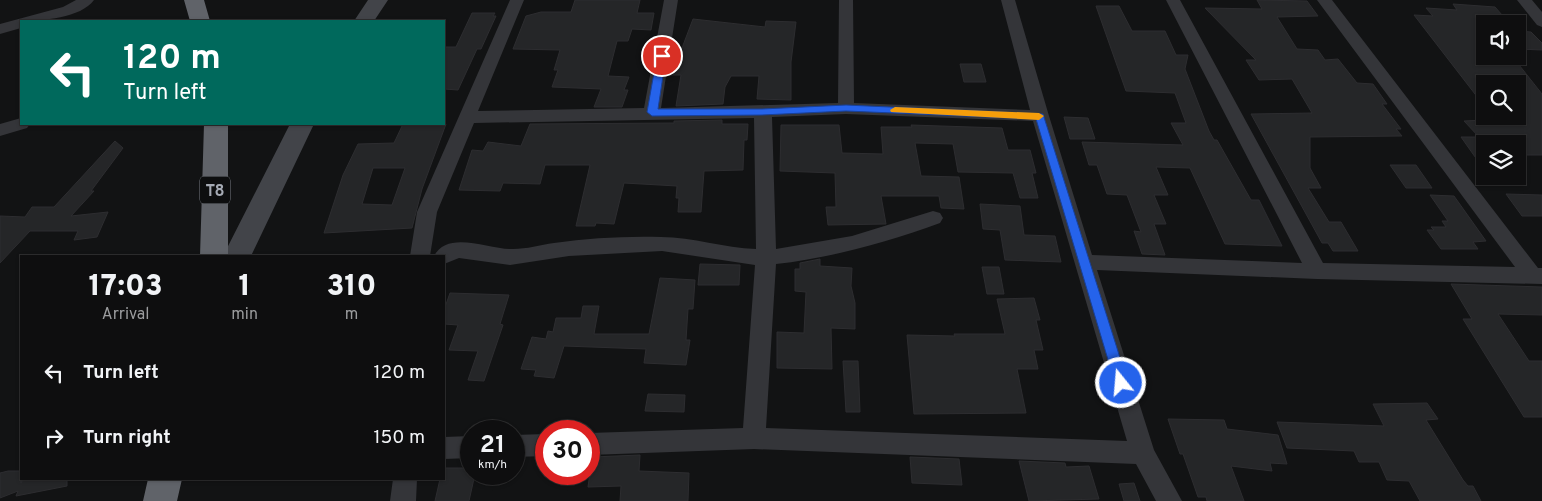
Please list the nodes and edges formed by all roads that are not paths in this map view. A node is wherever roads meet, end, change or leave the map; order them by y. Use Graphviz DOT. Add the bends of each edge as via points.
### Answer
graph roads {
  1 [pos="87,0"];
  2 [pos="194,0"];
  3 [pos="378,0"];
  4 [pos="517,0"];
  5 [pos="671,0"];
  6 [pos="846,0"];
  7 [pos="1008,0"];
  8 [pos="1173,0"];
  9 [pos="1324,0"];
  10 [pos="1524,0"];
  11 [pos="32,20"];
  12 [pos="200,20"];
  13 [pos="365,20"];
  14 [pos="1542,22"];
  15 [pos="20,23"];
  16 [pos="0,29"];
  17 [pos="846,108"];
  18 [pos="652,112"];
  19 [pos="762,112"];
  20 [pos="1040,116"];
  21 [pos="468,117"];
  22 [pos="20,125"];
  23 [pos="216,125"];
  24 [pos="302,125"];
  25 [pos="0,130"];
  26 [pos="933,218"];
  27 [pos="214,255"];
  28 [pos="237,255"];
  29 [pos="420,255"];
  30 [pos="445,256"];
  31 [pos="766,257"];
  32 [pos="1083,262"];
  33 [pos="1317,271"];
  34 [pos="1537,276"];
  35 [pos="754,438"];
  36 [pos="600,444"];
  37 [pos="460,447"];
  38 [pos="445,448"];
  39 [pos="1143,452"];
  40 [pos="165,480"];
  41 [pos="405,480"];
  42 [pos="160,501"];
  43 [pos="403,501"];
  44 [pos="1169,501"];
  1 -- 11 [label="street" via="68,10"];
  2 -- 12 [label="highway"];
  3 -- 13 [label="street"];
  4 -- 21 [label="street"];
  5 -- 18 [label="street"];
  6 -- 17 [label="street"];
  7 -- 20 [label="street"];
  8 -- 33 [label="street"];
  9 -- 34 [label="street"];
  10 -- 14 [label="street"];
  15 -- 16 [label="street"];
  17 -- 19 [label="street"];
  17 -- 20 [label="street"];
  18 -- 19 [label="street"];
  18 -- 21 [label="street"];
  19 -- 31 [label="street"];
  20 -- 32 [label="street"];
  21 -- 29 [label="street" via="427,212"];
  22 -- 25 [label="street"];
  23 -- 27 [label="highway, T8"];
  24 -- 28 [label="street"];
  26 -- 31 [label="street" via="839,247"];
  30 -- 31 [label="street" via="460,250 511,257 556,250 662,244"];
  31 -- 35 [label="street"];
  32 -- 33 [label="street"];
  32 -- 39 [label="street"];
  33 -- 34 [label="street"];
  35 -- 36 [label="street"];
  35 -- 39 [label="street"];
  37 -- 38 [label="street"];
  39 -- 44 [label="street"];
  40 -- 42 [label="highway"];
  41 -- 43 [label="street"];
}
